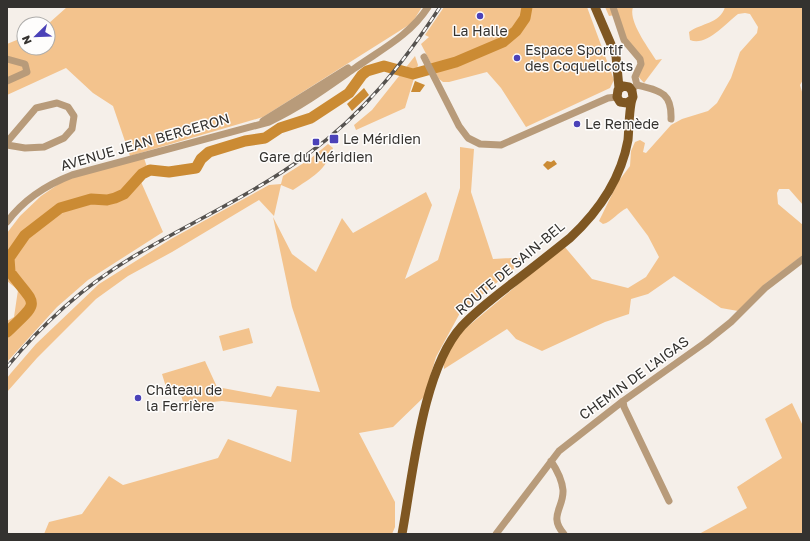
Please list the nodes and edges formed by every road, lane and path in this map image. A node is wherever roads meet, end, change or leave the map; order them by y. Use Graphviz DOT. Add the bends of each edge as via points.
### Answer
graph roads {
  1 [pos="428,7"];
  2 [pos="595,7"];
  3 [pos="600,7"];
  4 [pos="613,7"];
  5 [pos="424,57"];
  6 [pos="7,59"];
  7 [pos="7,81"];
  8 [pos="626,89"];
  9 [pos="628,102"];
  10 [pos="671,119"];
  11 [pos="7,142"];
  12 [pos="7,145"];
  13 [pos="7,222"];
  14 [pos="803,259"];
  15 [pos="623,401"];
  16 [pos="551,461"];
  17 [pos="669,501"];
  18 [pos="397,534"];
  19 [pos="402,534"];
  20 [pos="496,534"];
  21 [pos="564,534"];
  1 -- 13 [label="street, AVENUE JEAN BERGERON" via="400,37 256,125 72,175 42,189 26,201"];
  2 -- 8 [label="main road" via="616,56"];
  3 -- 8 [label="main road" via="619,51"];
  4 -- 8 [label="street" via="624,40 640,59 641,64"];
  5 -- 8 [label="street" via="459,126 468,138 484,144 501,144"];
  6 -- 7 [label="street" via="25,64 27,72"];
  8 -- 9 [label="main road" via="633,94"];
  8 -- 9 [label="main road" via="619,100"];
  8 -- 10 [label="street" via="661,93 669,99 672,106"];
  9 -- 18 [label="main road, ROUTE DE SAIN-BEL" via="617,162 603,193 591,210 569,233 464,316 441,348 427,385"];
  9 -- 19 [label="main road, ROUTE DE SAIN-BEL" via="625,152 616,178 606,196 570,238 478,310 461,327 443,352 418,443"];
  11 -- 12 [label="street" via="36,108 58,103 68,107 74,116 72,129 64,138 44,147 25,148"];
  14 -- 15 [label="street, CHEMIN DE L'AIGAS" via="765,288 731,322 706,342"];
  15 -- 16 [label="street, CHEMIN DE L'AIGAS" via="572,440"];
  15 -- 17 [label="street"];
  16 -- 20 [label="street, CHEMIN DE L'AIGAS"];
  16 -- 21 [label="street" via="561,481 563,492 557,517 559,529"];
}
